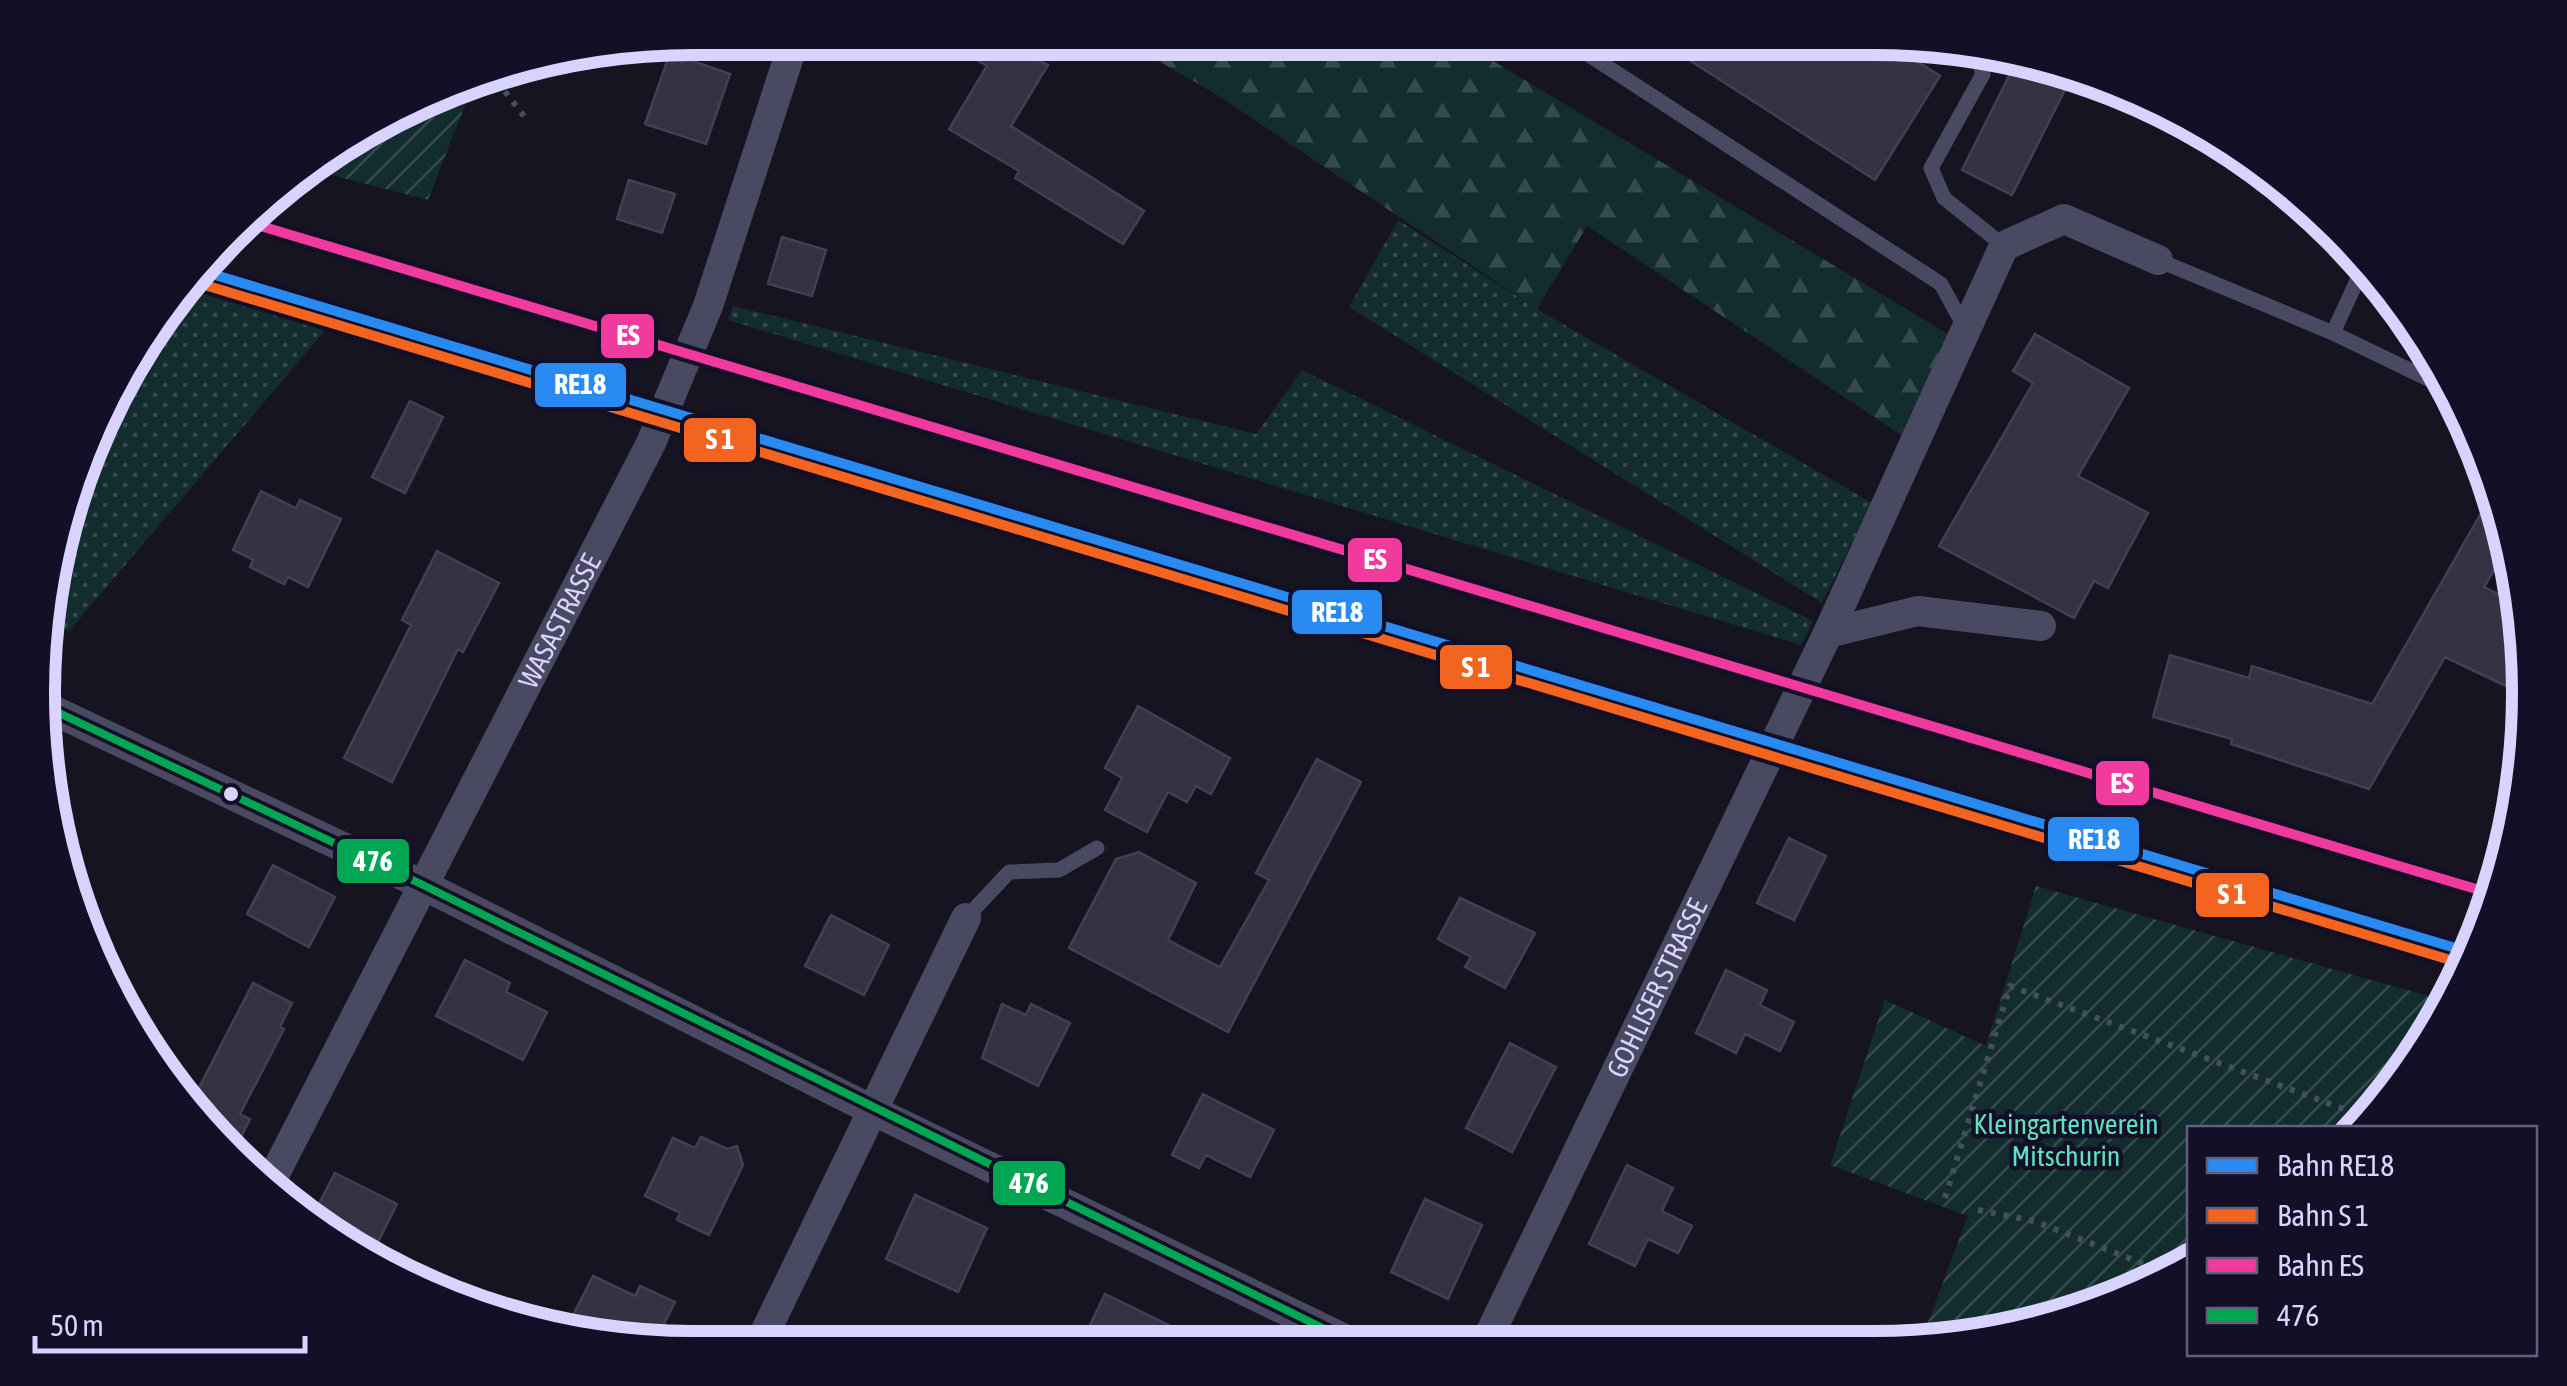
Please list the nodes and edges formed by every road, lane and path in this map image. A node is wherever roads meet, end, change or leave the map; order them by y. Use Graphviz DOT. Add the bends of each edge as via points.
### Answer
graph roads {
  1 [pos="789,55"];
  2 [pos="1589,55"];
  3 [pos="1979,64"];
  4 [pos="500,85"];
  5 [pos="524,116"];
  6 [pos="2004,246"];
  7 [pos="2158,260"];
  8 [pos="2358,278"];
  9 [pos="1966,331"];
  10 [pos="2334,333"];
  11 [pos="2430,380"];
  12 [pos="2041,626"];
  13 [pos="1828,633"];
  14 [pos="55,711"];
  15 [pos="1097,848"];
  16 [pos="421,884"];
  17 [pos="966,918"];
  18 [pos="874,1111"];
  19 [pos="2355,1113"];
  20 [pos="274,1174"];
  21 [pos="1945,1198"];
  22 [pos="1978,1210"];
  23 [pos="2152,1267"];
  24 [pos="766,1331"];
  25 [pos="1328,1331"];
  26 [pos="1490,1331"];
  1 -- 16 [label="street, WASASTRASSE" via="708,306 651,443"];
  2 -- 9 [label="lane" via="1941,284"];
  3 -- 6 [label="lane" via="1982,74 1931,168 1944,198"];
  4 -- 5 [label="path"];
  6 -- 7 [label="street" via="2064,219"];
  6 -- 9 [label="street, GOHLISER STRASSE"];
  7 -- 10 [label="lane"];
  8 -- 10 [label="lane"];
  9 -- 13 [label="street, GOHLISER STRASSE"];
  10 -- 11 [label="lane"];
  12 -- 13 [label="street" via="1918,611"];
  13 -- 26 [label="street, GOHLISER STRASSE"];
  14 -- 16 [label="street"];
  15 -- 17 [label="lane" via="1059,870 1009,872"];
  16 -- 18 [label="street"];
  16 -- 20 [label="street, WASASTRASSE"];
  17 -- 18 [label="street"];
  18 -- 24 [label="street"];
  18 -- 25 [label="street"];
  19 -- 21 [label="path" via="2010,986"];
  22 -- 23 [label="path" via="2034,1221"];
}
